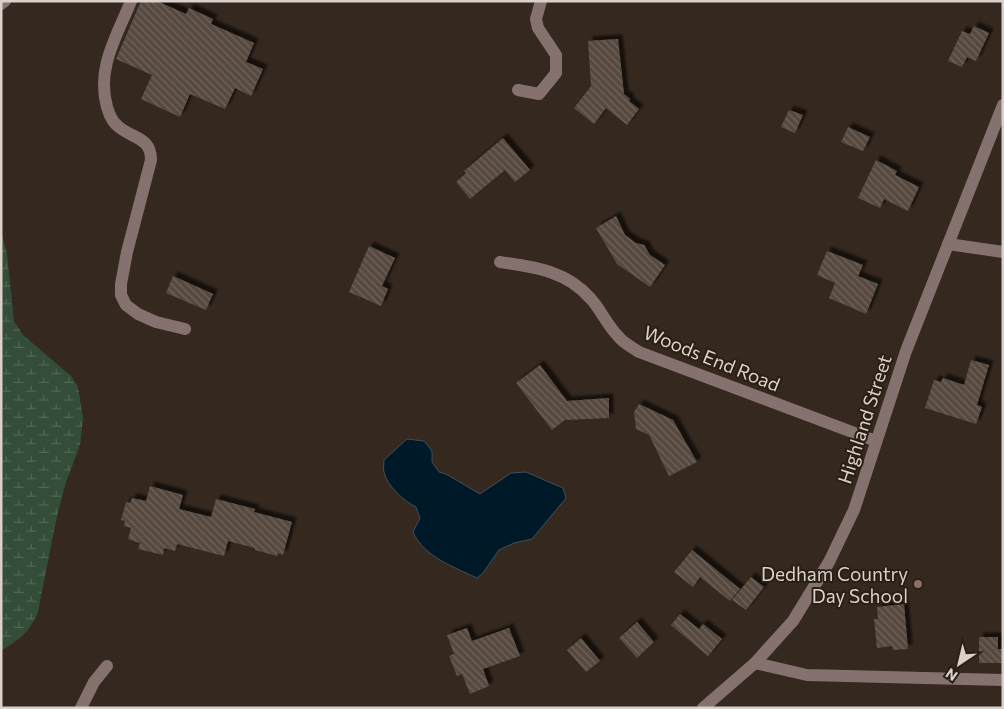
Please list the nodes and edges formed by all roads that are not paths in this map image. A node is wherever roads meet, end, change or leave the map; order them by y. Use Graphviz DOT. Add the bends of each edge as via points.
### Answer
graph roads {
  1 [pos="5,1"];
  2 [pos="131,1"];
  3 [pos="541,1"];
  4 [pos="1,4"];
  5 [pos="518,90"];
  6 [pos="1002,108"];
  7 [pos="948,244"];
  8 [pos="1003,252"];
  9 [pos="500,262"];
  10 [pos="185,329"];
  11 [pos="876,442"];
  12 [pos="755,663"];
  13 [pos="107,666"];
  14 [pos="1003,680"];
  15 [pos="81,708"];
  16 [pos="703,708"];
  1 -- 4 [label="street"];
  2 -- 10 [label="street" via="106,61 104,97 117,126 145,142 151,150 151,160 127,252 121,294 126,305 138,314"];
  3 -- 5 [label="street" via="536,19 538,28 556,55 556,73 539,94"];
  6 -- 7 [label="street, Highland Street"];
  7 -- 8 [label="street"];
  7 -- 11 [label="street, Highland Street" via="906,351"];
  9 -- 11 [label="street, Woods End Road" via="562,275 591,299 618,338 639,352"];
  11 -- 12 [label="street, Highland Street" via="854,510 829,562 793,621"];
  12 -- 14 [label="street" via="807,675"];
  12 -- 16 [label="street, Highland Street"];
  13 -- 15 [label="street" via="94,682"];
}
